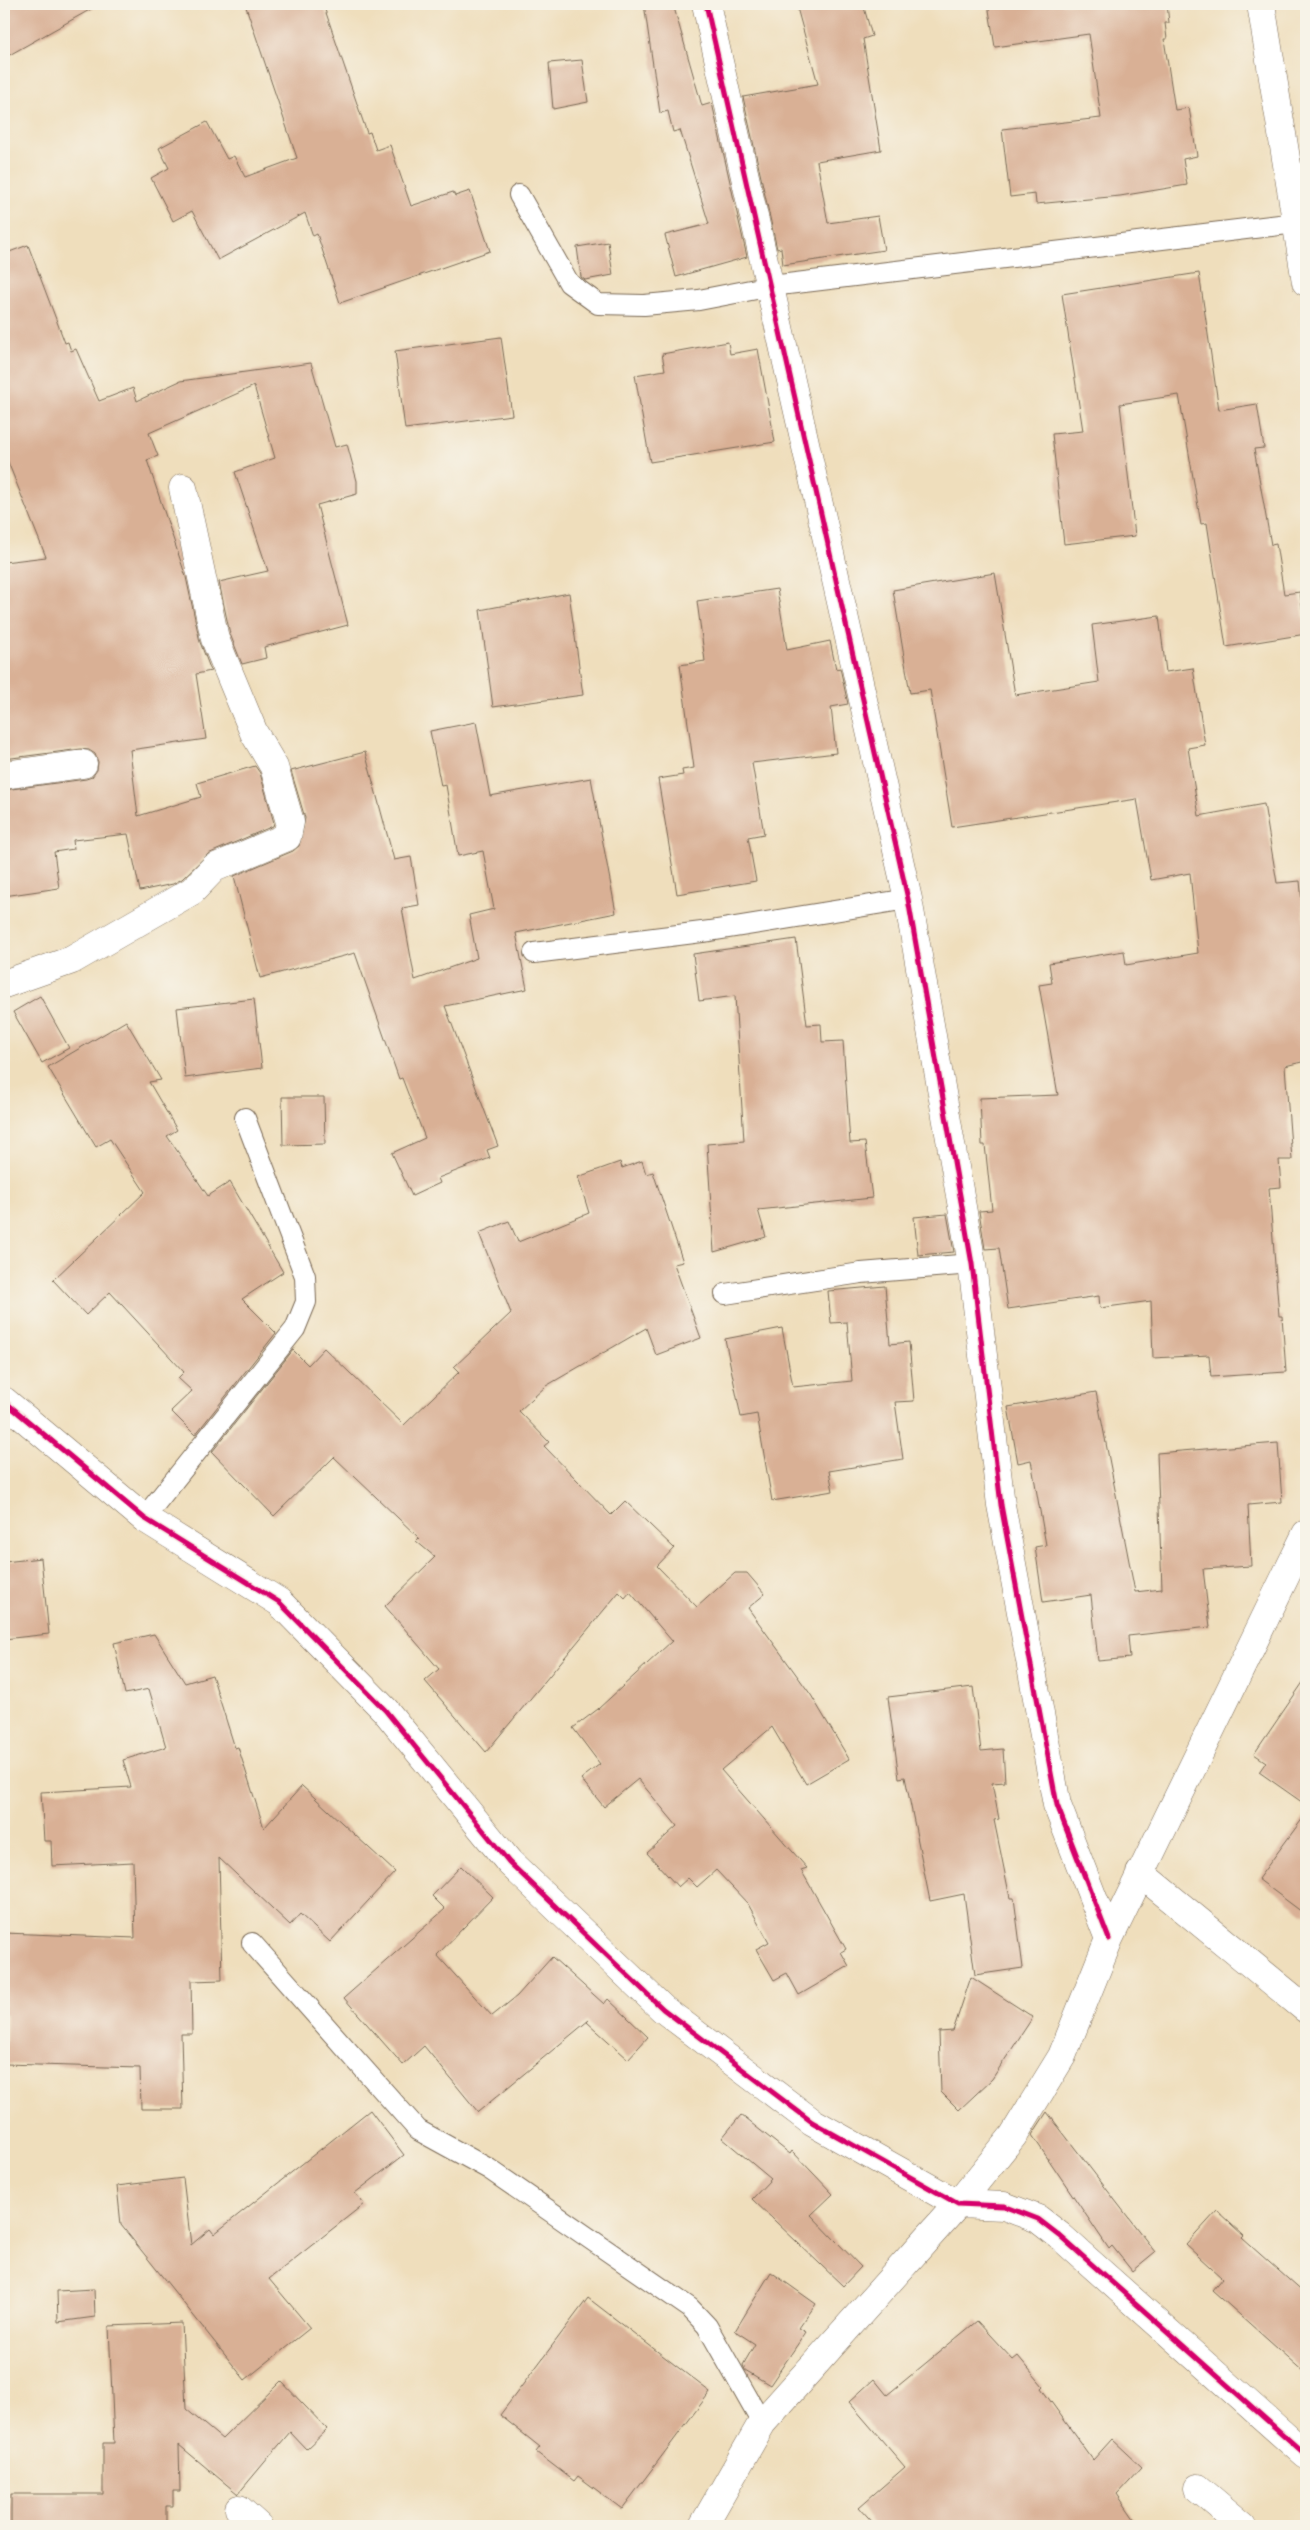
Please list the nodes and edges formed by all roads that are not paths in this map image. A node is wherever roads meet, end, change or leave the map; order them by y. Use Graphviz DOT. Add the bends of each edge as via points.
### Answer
graph roads {
  1 [pos="706,4"];
  2 [pos="1261,4"];
  3 [pos="519,195"];
  4 [pos="1296,223"];
  5 [pos="1306,282"];
  6 [pos="771,286"];
  7 [pos="183,488"];
  8 [pos="83,764"];
  9 [pos="4,775"];
  10 [pos="908,899"];
  11 [pos="534,953"];
  12 [pos="4,984"];
  13 [pos="246,1118"];
  14 [pos="972,1264"];
  15 [pos="725,1294"];
  16 [pos="4,1401"];
  17 [pos="144,1518"];
  18 [pos="1306,1534"];
  19 [pos="1140,1873"];
  20 [pos="1109,1939"];
  21 [pos="252,1943"];
  22 [pos="1306,2009"];
  23 [pos="958,2204"];
  24 [pos="762,2423"];
  25 [pos="1306,2456"];
  26 [pos="1198,2488"];
  27 [pos="703,2526"];
  28 [pos="1243,2526"];
  1 -- 6 [label="street"];
  2 -- 4 [label="street"];
  3 -- 6 [label="lane" via="569,284 598,304 644,305 699,300"];
  4 -- 5 [label="street"];
  4 -- 6 [label="lane"];
  6 -- 10 [label="street" via="802,438"];
  7 -- 12 [label="street" via="215,639 254,733 274,767 290,822 288,838 214,868 192,892 72,960"];
  8 -- 9 [label="street"];
  10 -- 11 [label="lane" via="710,931"];
  10 -- 14 [label="street"];
  13 -- 17 [label="lane" via="305,1276 306,1302 295,1329"];
  14 -- 15 [label="lane" via="861,1272"];
  14 -- 20 [label="street" via="1001,1505 1057,1805"];
  16 -- 17 [label="street"];
  17 -- 23 [label="street" via="279,1602 385,1710 509,1862 663,2008 812,2122"];
  18 -- 19 [label="street"];
  19 -- 20 [label="street"];
  19 -- 22 [label="street"];
  20 -- 23 [label="street" via="1062,2056 1013,2136"];
  21 -- 24 [label="lane" via="418,2130 489,2169 690,2308 707,2326"];
  23 -- 24 [label="street"];
  23 -- 25 [label="street" via="1004,2206 1038,2219"];
  24 -- 27 [label="street"];
  26 -- 28 [label="street"];
}
